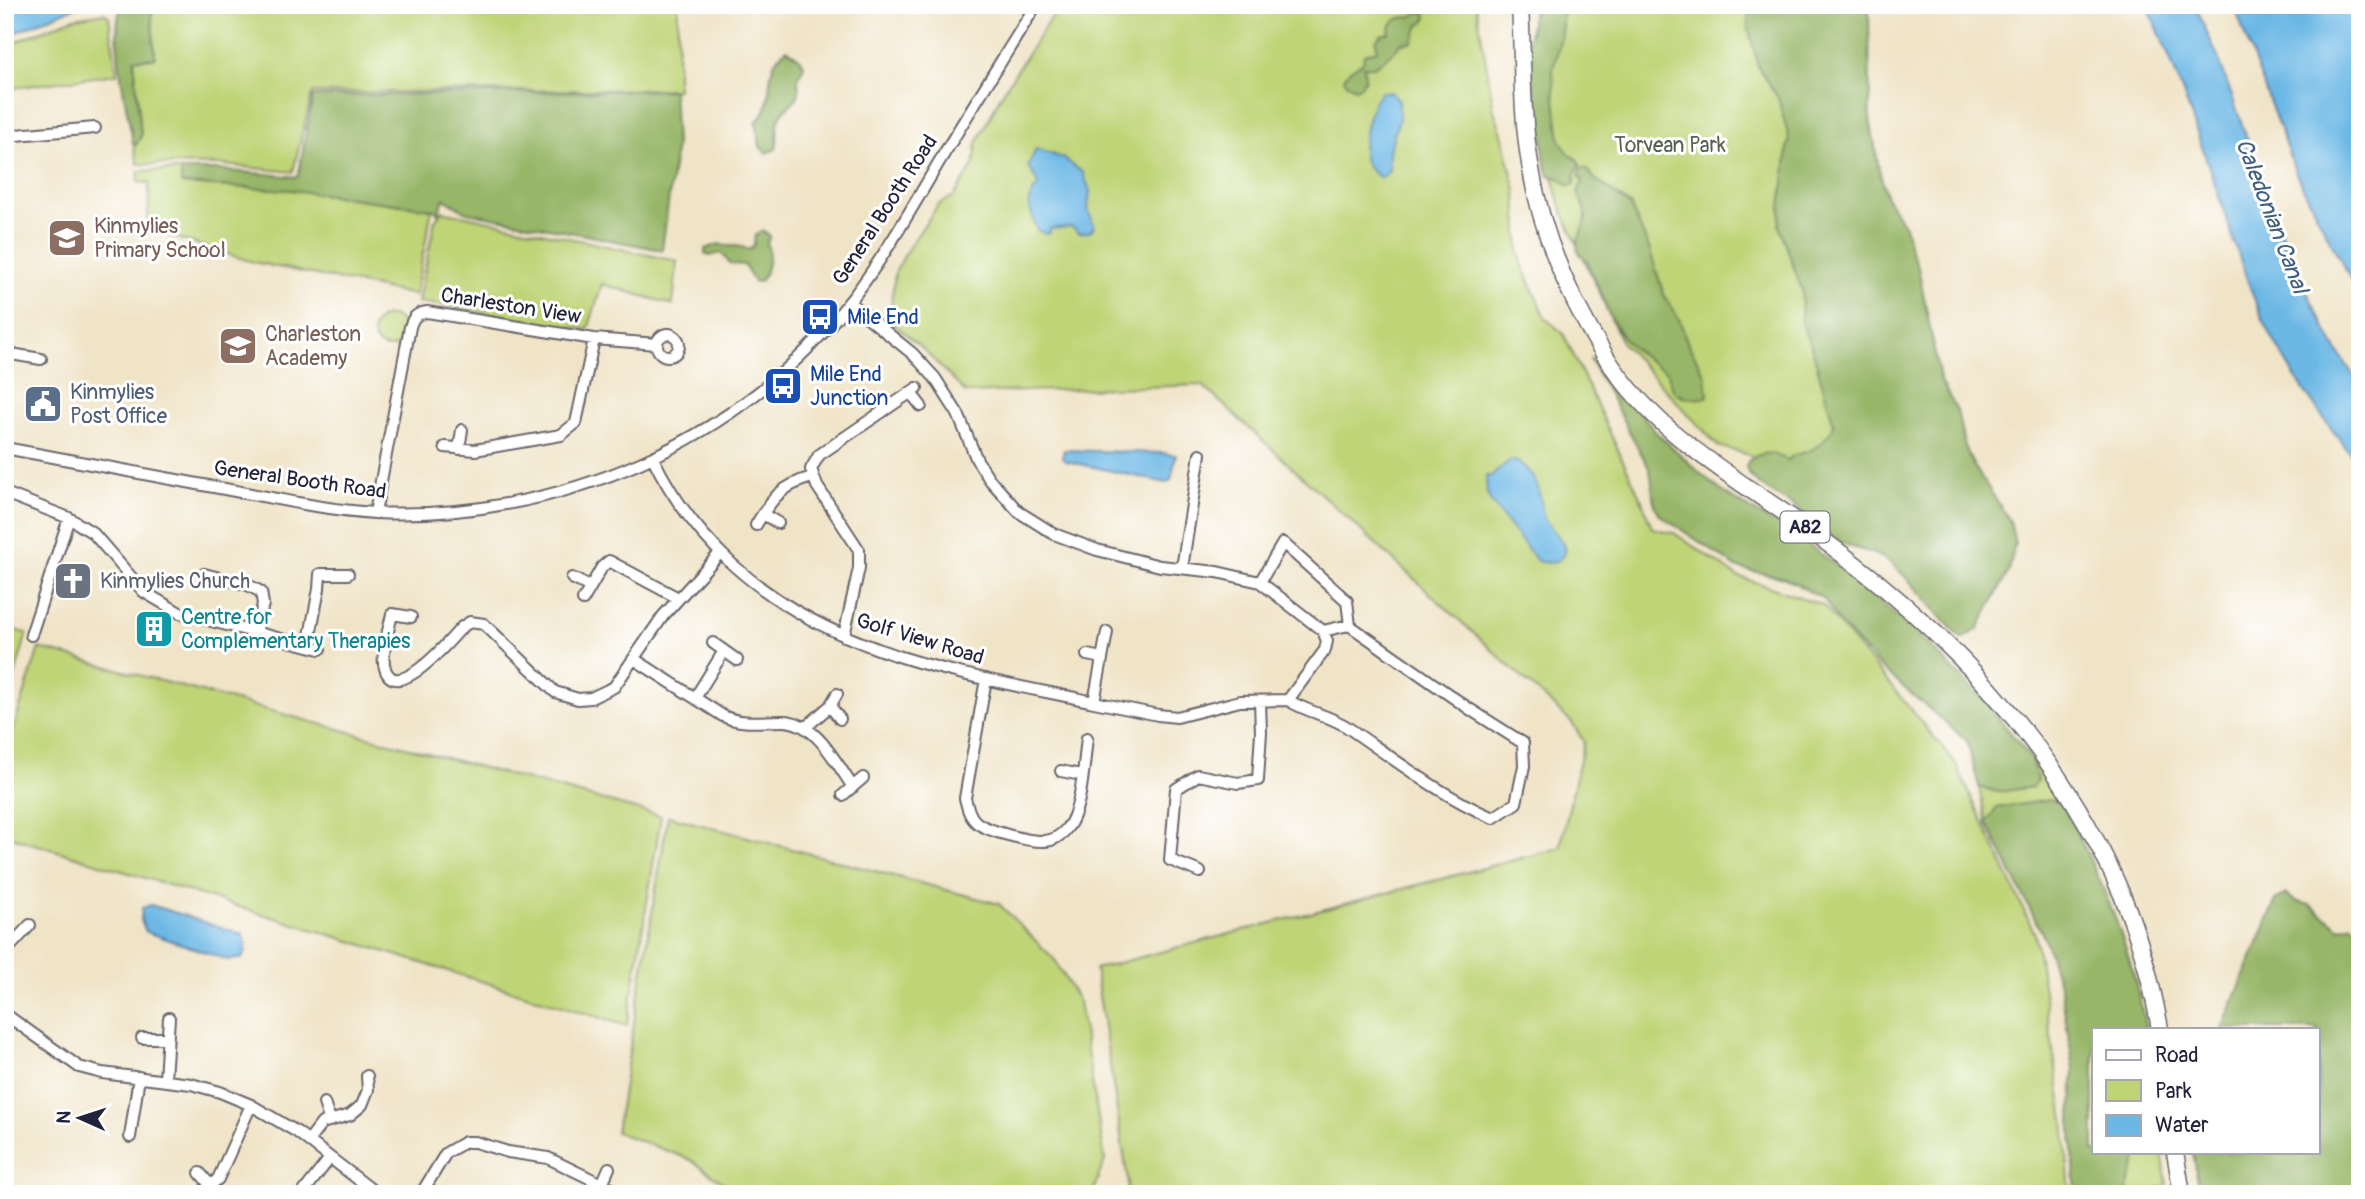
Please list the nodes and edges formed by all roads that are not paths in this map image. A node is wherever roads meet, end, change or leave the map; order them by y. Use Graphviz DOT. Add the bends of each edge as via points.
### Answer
graph roads {
  1 [pos="1036,5"];
  2 [pos="1520,5"];
  3 [pos="95,128"];
  4 [pos="5,136"];
  5 [pos="849,302"];
  6 [pos="594,339"];
  7 [pos="657,344"];
  8 [pos="5,353"];
  9 [pos="41,359"];
  10 [pos="921,406"];
  11 [pos="462,430"];
  12 [pos="445,447"];
  13 [pos="5,448"];
  14 [pos="459,449"];
  15 [pos="1200,454"];
  16 [pos="653,458"];
  17 [pos="812,477"];
  18 [pos="5,493"];
  19 [pos="375,513"];
  20 [pos="762,514"];
  21 [pos="69,518"];
  22 [pos="778,523"];
  23 [pos="756,525"];
  24 [pos="720,553"];
  25 [pos="319,561"];
  26 [pos="1182,568"];
  27 [pos="204,574"];
  28 [pos="320,574"];
  29 [pos="348,574"];
  30 [pos="572,578"];
  31 [pos="1260,582"];
  32 [pos="590,587"];
  33 [pos="678,598"];
  34 [pos="583,600"];
  35 [pos="411,617"];
  36 [pos="1350,626"];
  37 [pos="1323,631"];
  38 [pos="1107,632"];
  39 [pos="256,633"];
  40 [pos="31,635"];
  41 [pos="844,636"];
  42 [pos="713,643"];
  43 [pos="308,646"];
  44 [pos="320,649"];
  45 [pos="724,651"];
  46 [pos="1087,655"];
  47 [pos="1102,658"];
  48 [pos="634,659"];
  49 [pos="737,660"];
  50 [pos="986,679"];
  51 [pos="836,694"];
  52 [pos="695,698"];
  53 [pos="1288,700"];
  54 [pos="1260,701"];
  55 [pos="1094,702"];
  56 [pos="830,706"];
  57 [pos="840,719"];
  58 [pos="806,727"];
  59 [pos="1087,738"];
  60 [pos="1061,771"];
  61 [pos="1082,775"];
  62 [pos="863,778"];
  63 [pos="853,787"];
  64 [pos="843,795"];
  65 [pos="1200,872"];
  66 [pos="30,925"];
  67 [pos="5,952"];
  68 [pos="5,1014"];
  69 [pos="169,1018"];
  70 [pos="2161,1028"];
  71 [pos="142,1038"];
  72 [pos="168,1038"];
  73 [pos="367,1076"];
  74 [pos="139,1077"];
  75 [pos="165,1079"];
  76 [pos="324,1103"];
  77 [pos="251,1105"];
  78 [pos="135,1116"];
  79 [pos="148,1118"];
  80 [pos="329,1119"];
  81 [pos="130,1136"];
  82 [pos="309,1140"];
  83 [pos="2175,1154"];
  84 [pos="330,1158"];
  85 [pos="610,1168"];
  86 [pos="200,1173"];
  87 [pos="602,1184"];
  88 [pos="211,1186"];
  89 [pos="620,1193"];
  90 [pos="200,1194"];
  91 [pos="302,1194"];
  92 [pos="377,1194"];
  93 [pos="421,1194"];
  94 [pos="2182,1194"];
  1 -- 5 [label="street, General Booth Road" via="881,258"];
  2 -- 70 [label="highway, A82" via="1524,104 1539,206 1561,272 1608,360 1693,452 1805,527 1904,603 1992,692 2062,783 2098,843 2142,951"];
  3 -- 4 [label="street"];
  5 -- 16 [label="street, General Booth Road" via="777,377 716,422"];
  5 -- 26 [label="street" via="935,378 958,414 977,460 1019,512 1076,544"];
  6 -- 7 [label="street, Charleston View"];
  6 -- 14 [label="street, Charleston View" via="576,423 570,430 475,450"];
  6 -- 19 [label="street, Charleston View" via="418,313 410,327"];
  8 -- 9 [label="street"];
  10 -- 17 [label="street" via="914,390 819,455"];
  11 -- 14 [label="street"];
  12 -- 14 [label="street, Charleston View"];
  13 -- 19 [label="street, General Booth Road" via="309,505"];
  15 -- 26 [label="street"];
  16 -- 19 [label="street, General Booth Road" via="540,498 447,512"];
  16 -- 24 [label="street, Golf View Road" via="686,513"];
  17 -- 20 [label="street" via="788,486"];
  17 -- 41 [label="street" via="859,550"];
  18 -- 21 [label="street"];
  20 -- 22 [label="street"];
  20 -- 23 [label="street"];
  21 -- 39 [label="street" via="93,533 155,600 180,613"];
  21 -- 40 [label="street"];
  24 -- 33 [label="street"];
  24 -- 41 [label="street, Golf View Road" via="781,603"];
  25 -- 28 [label="street"];
  26 -- 31 [label="street"];
  27 -- 39 [label="street" via="224,575 261,592"];
  28 -- 29 [label="street"];
  28 -- 43 [label="street"];
  30 -- 32 [label="street"];
  31 -- 36 [label="street" via="1283,543 1347,601"];
  31 -- 37 [label="street"];
  32 -- 33 [label="street" via="605,563 613,561"];
  32 -- 34 [label="street"];
  33 -- 48 [label="street"];
  35 -- 48 [label="street" via="392,608 384,661 389,674 402,679 417,672 462,627 477,621 566,697 591,698 614,687"];
  36 -- 37 [label="street"];
  36 -- 53 [label="street" via="1523,743 1524,766 1516,803 1493,818 1483,814 1378,751 1344,725"];
  37 -- 53 [label="street" via="1325,650"];
  38 -- 47 [label="street"];
  39 -- 43 [label="street"];
  41 -- 50 [label="street, Golf View Road" via="922,664"];
  42 -- 45 [label="street"];
  43 -- 44 [label="street"];
  45 -- 49 [label="street"];
  45 -- 52 [label="street"];
  46 -- 47 [label="street"];
  47 -- 55 [label="street"];
  48 -- 52 [label="street"];
  50 -- 55 [label="street, Golf View Road"];
  50 -- 61 [label="street" via="965,790 968,811 976,822 1032,841 1059,837 1075,812"];
  51 -- 56 [label="street"];
  52 -- 58 [label="street" via="736,722 785,721"];
  53 -- 54 [label="street, Golf View Road"];
  54 -- 55 [label="street, Golf View Road" via="1240,701 1177,717"];
  54 -- 65 [label="street" via="1258,779 1238,783 1198,775 1176,789 1170,860"];
  56 -- 57 [label="street"];
  56 -- 58 [label="street"];
  58 -- 63 [label="street"];
  59 -- 61 [label="street"];
  60 -- 61 [label="street"];
  62 -- 63 [label="street"];
  63 -- 64 [label="street"];
  66 -- 67 [label="street"];
  68 -- 74 [label="street" via="79,1067"];
  69 -- 72 [label="street"];
  71 -- 72 [label="street"];
  72 -- 75 [label="street"];
  73 -- 80 [label="street" via="362,1105 350,1115"];
  74 -- 75 [label="street"];
  74 -- 78 [label="street"];
  75 -- 77 [label="street"];
  76 -- 80 [label="street"];
  77 -- 82 [label="street"];
  77 -- 88 [label="street"];
  78 -- 79 [label="street"];
  78 -- 81 [label="street"];
  80 -- 82 [label="street"];
  82 -- 84 [label="street"];
  83 -- 94 [label="highway"];
  84 -- 91 [label="street"];
  84 -- 92 [label="street"];
  85 -- 87 [label="street"];
  86 -- 88 [label="street"];
  87 -- 89 [label="street"];
  87 -- 93 [label="street" via="548,1158 465,1142 446,1153"];
  88 -- 90 [label="street"];
}
